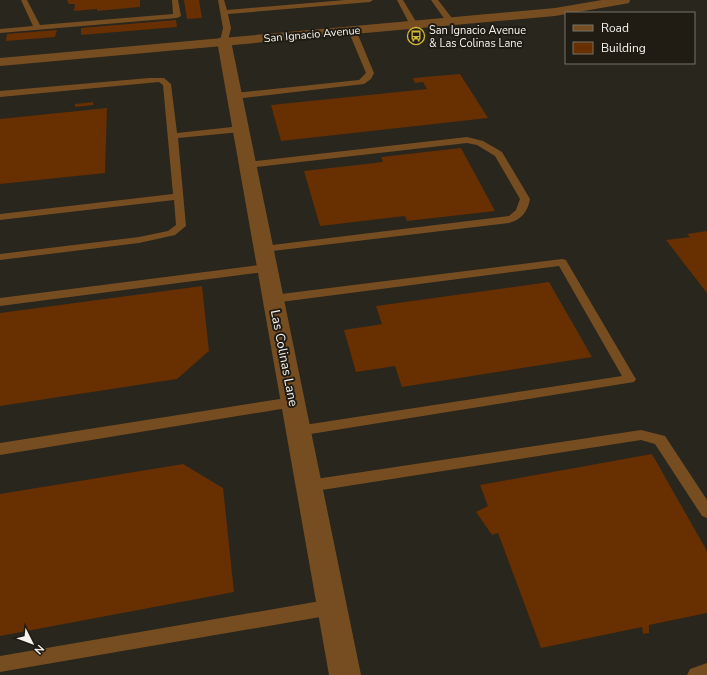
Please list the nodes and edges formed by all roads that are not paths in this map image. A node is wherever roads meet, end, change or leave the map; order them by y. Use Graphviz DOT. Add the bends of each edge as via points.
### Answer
graph roads {
  1 [pos="24,0"];
  2 [pos="175,0"];
  3 [pos="221,0"];
  4 [pos="370,0"];
  5 [pos="400,0"];
  6 [pos="434,0"];
  7 [pos="624,0"];
  8 [pos="224,12"];
  9 [pos="451,22"];
  10 [pos="414,25"];
  11 [pos="38,28"];
  12 [pos="352,30"];
  13 [pos="0,31"];
  14 [pos="224,41"];
  15 [pos="0,62"];
  16 [pos="0,94"];
  17 [pos="235,96"];
  18 [pos="241,129"];
  19 [pos="173,136"];
  20 [pos="248,165"];
  21 [pos="179,196"];
  22 [pos="0,216"];
  23 [pos="0,257"];
  24 [pos="266,258"];
  25 [pos="274,299"];
  26 [pos="0,302"];
  27 [pos="293,402"];
  28 [pos="298,431"];
  29 [pos="0,449"];
  30 [pos="309,486"];
  31 [pos="707,512"];
  32 [pos="332,607"];
  33 [pos="0,664"];
  34 [pos="707,672"];
  35 [pos="345,675"];
  36 [pos="696,675"];
  1 -- 11 [label="lane"];
  2 -- 11 [label="lane" via="177,16"];
  3 -- 8 [label="lane"];
  4 -- 8 [label="lane"];
  5 -- 10 [label="lane"];
  6 -- 9 [label="lane"];
  7 -- 9 [label="street, San Ignacio Avenue" via="555,12"];
  8 -- 14 [label="lane" via="227,28"];
  9 -- 10 [label="street, San Ignacio Avenue"];
  10 -- 12 [label="street, San Ignacio Avenue"];
  11 -- 13 [label="lane"];
  12 -- 14 [label="street, San Ignacio Avenue"];
  12 -- 17 [label="lane" via="370,73 361,82"];
  14 -- 15 [label="street, San Ignacio Avenue"];
  14 -- 17 [label="street, Las Colinas Lane"];
  16 -- 19 [label="lane" via="161,80 167,84"];
  17 -- 18 [label="street, Las Colinas Lane"];
  18 -- 19 [label="lane"];
  18 -- 20 [label="street, Las Colinas Lane"];
  19 -- 21 [label="lane"];
  20 -- 24 [label="street, Las Colinas Lane"];
  20 -- 24 [label="lane" via="467,140 480,143 499,154 525,199 523,210 509,220"];
  21 -- 22 [label="lane"];
  21 -- 23 [label="lane" via="182,226 171,234"];
  24 -- 25 [label="street, Las Colinas Lane"];
  24 -- 26 [label="lane"];
  25 -- 27 [label="street, Las Colinas Lane"];
  25 -- 28 [label="lane" via="562,262 630,379"];
  27 -- 28 [label="street, Las Colinas Lane"];
  27 -- 29 [label="lane"];
  28 -- 30 [label="street, Las Colinas Lane"];
  30 -- 31 [label="lane" via="641,435 660,440"];
  30 -- 32 [label="street, Las Colinas Lane"];
  32 -- 33 [label="lane"];
  32 -- 35 [label="street, Las Colinas Lane"];
  34 -- 36 [label="lane"];
}
